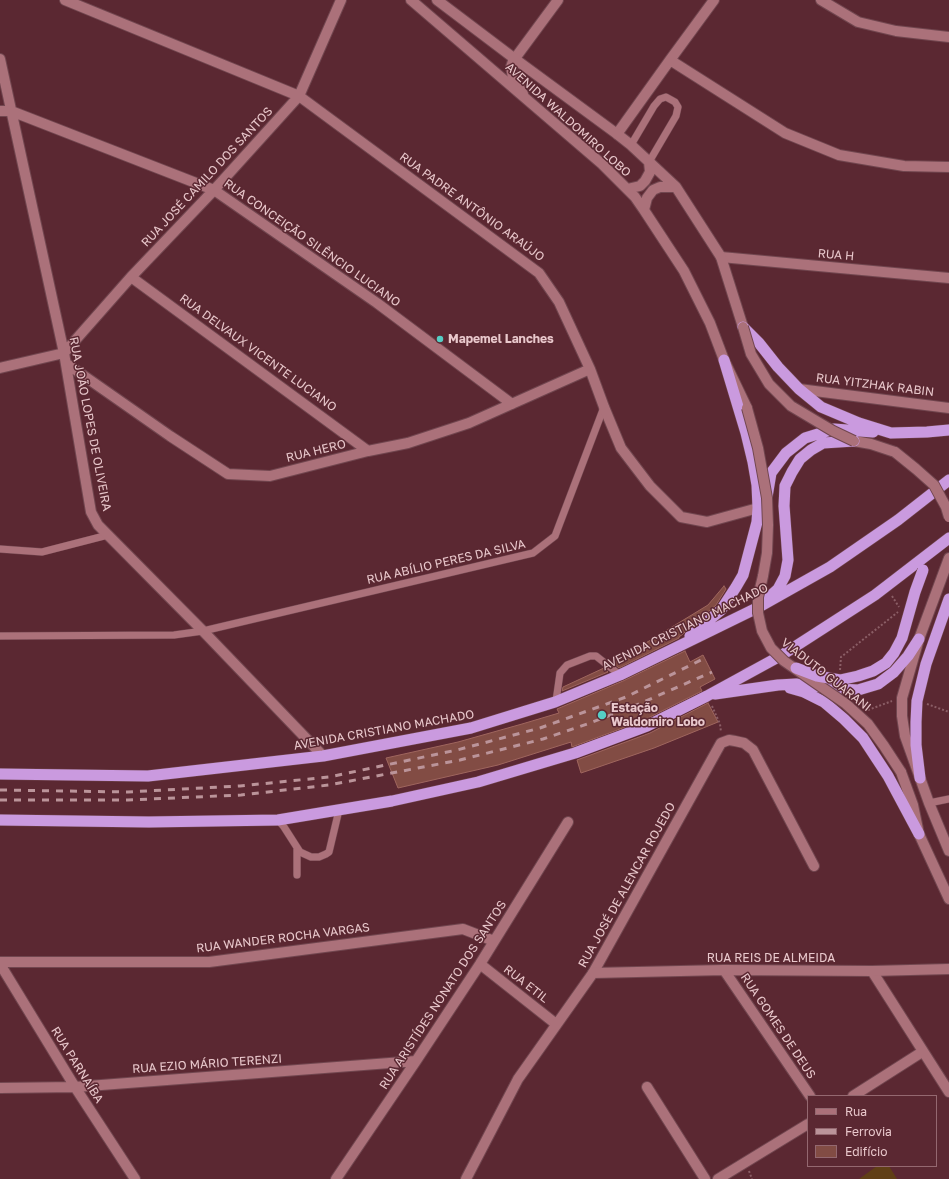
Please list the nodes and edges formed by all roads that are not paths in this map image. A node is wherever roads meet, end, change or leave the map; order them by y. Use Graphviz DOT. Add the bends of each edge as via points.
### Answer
graph roads {
  1 [pos="65,0"];
  2 [pos="341,0"];
  3 [pos="411,0"];
  4 [pos="437,0"];
  5 [pos="558,0"];
  6 [pos="714,0"];
  7 [pos="821,0"];
  8 [pos="949,37"];
  9 [pos="0,59"];
  10 [pos="515,59"];
  11 [pos="670,60"];
  12 [pos="299,96"];
  13 [pos="532,104"];
  14 [pos="12,111"];
  15 [pos="0,112"];
  16 [pos="617,134"];
  17 [pos="631,145"];
  18 [pos="650,162"];
  19 [pos="949,167"];
  20 [pos="676,187"];
  21 [pos="627,189"];
  22 [pos="214,190"];
  23 [pos="644,210"];
  24 [pos="721,258"];
  25 [pos="131,277"];
  26 [pos="949,278"];
  27 [pos="743,327"];
  28 [pos="66,358"];
  29 [pos="724,360"];
  30 [pos="0,368"];
  31 [pos="590,369"];
  32 [pos="798,389"];
  33 [pos="512,404"];
  34 [pos="604,407"];
  35 [pos="747,408"];
  36 [pos="949,408"];
  37 [pos="949,430"];
  38 [pos="891,433"];
  39 [pos="854,441"];
  40 [pos="368,451"];
  41 [pos="949,480"];
  42 [pos="767,498"];
  43 [pos="758,508"];
  44 [pos="949,517"];
  45 [pos="108,535"];
  46 [pos="949,538"];
  47 [pos="0,549"];
  48 [pos="934,550"];
  49 [pos="949,558"];
  50 [pos="949,598"];
  51 [pos="759,607"];
  52 [pos="203,631"];
  53 [pos="0,636"];
  54 [pos="919,639"];
  55 [pos="676,647"];
  56 [pos="796,668"];
  57 [pos="620,675"];
  58 [pos="778,684"];
  59 [pos="707,696"];
  60 [pos="556,701"];
  61 [pos="323,756"];
  62 [pos="0,774"];
  63 [pos="920,778"];
  64 [pos="949,799"];
  65 [pos="929,803"];
  66 [pos="339,810"];
  67 [pos="0,820"];
  68 [pos="278,820"];
  69 [pos="568,822"];
  70 [pos="919,834"];
  71 [pos="946,838"];
  72 [pos="297,849"];
  73 [pos="949,850"];
  74 [pos="814,866"];
  75 [pos="297,875"];
  76 [pos="949,899"];
  77 [pos="494,941"];
  78 [pos="0,963"];
  79 [pos="480,964"];
  80 [pos="949,969"];
  81 [pos="724,970"];
  82 [pos="872,971"];
  83 [pos="593,973"];
  84 [pos="556,1024"];
  85 [pos="922,1052"];
  86 [pos="416,1061"];
  87 [pos="75,1087"];
  88 [pos="648,1087"];
  89 [pos="0,1088"];
  90 [pos="949,1092"];
  91 [pos="809,1095"];
  92 [pos="855,1095"];
  93 [pos="807,1125"];
  94 [pos="135,1179"];
  95 [pos="336,1179"];
  96 [pos="466,1179"];
  97 [pos="705,1179"];
  98 [pos="718,1179"];
  1 -- 12 [label="street, RUA PADRE ANTÔNIO ARAÚJO"];
  2 -- 12 [label="street, RUA JOSÉ CAMILO DOS SANTOS"];
  3 -- 13 [label="street, AVENIDA WALDOMIRO LOBO"];
  4 -- 10 [label="street, AVENIDA WALDOMIRO LOBO"];
  5 -- 10 [label="street"];
  6 -- 11 [label="street"];
  7 -- 8 [label="street" via="858,22 896,31"];
  9 -- 14 [label="street, RUA JOÃO LOPES DE OLIVEIRA"];
  10 -- 13 [label="street" via="511,68 513,78"];
  10 -- 16 [label="street, AVENIDA WALDOMIRO LOBO"];
  11 -- 16 [label="street"];
  11 -- 19 [label="street" via="785,133 839,155 904,166"];
  12 -- 22 [label="street, RUA JOSÉ CAMILO DOS SANTOS"];
  12 -- 31 [label="street, RUA PADRE ANTÔNIO ARAÚJO" via="539,273 560,302"];
  13 -- 21 [label="street, AVENIDA WALDOMIRO LOBO"];
  14 -- 15 [label="street"];
  14 -- 22 [label="street, RUA CONCEIÇÃO SILÊNCIO LUCIANO"];
  14 -- 28 [label="street, RUA JOÃO LOPES DE OLIVEIRA"];
  16 -- 17 [label="street, AVENIDA WALDOMIRO LOBO"];
  17 -- 18 [label="street, AVENIDA WALDOMIRO LOBO"];
  17 -- 18 [label="lane" via="660,99 666,97 675,102 678,108 676,116"];
  18 -- 20 [label="street, AVENIDA WALDOMIRO LOBO"];
  18 -- 21 [label="street" via="650,172 645,181 638,187"];
  20 -- 23 [label="street" via="660,187 653,190 647,198"];
  20 -- 24 [label="street, AVENIDA WALDOMIRO LOBO"];
  21 -- 23 [label="street, AVENIDA WALDOMIRO LOBO"];
  22 -- 25 [label="street, RUA JOSÉ CAMILO DOS SANTOS"];
  22 -- 33 [label="street, RUA CONCEIÇÃO SILÊNCIO LUCIANO" via="377,303"];
  23 -- 29 [label="street, AVENIDA WALDOMIRO LOBO" via="684,271"];
  24 -- 26 [label="street, RUA H"];
  24 -- 27 [label="street, AVENIDA WALDOMIRO LOBO"];
  25 -- 28 [label="street, RUA JOSÉ CAMILO DOS SANTOS"];
  25 -- 40 [label="street, RUA DELVAUX VICENTE LUCIANO"];
  27 -- 32 [label="highway"];
  27 -- 39 [label="street, AVENIDA WALDOMIRO LOBO, bridge" via="751,354 775,390 791,406"];
  28 -- 30 [label="street"];
  28 -- 40 [label="street, RUA HERO" via="170,436 228,474 270,476"];
  28 -- 45 [label="street, RUA JOÃO LOPES DE OLIVEIRA" via="91,512 98,525"];
  29 -- 35 [label="street, AVENIDA WALDOMIRO LOBO"];
  29 -- 43 [label="highway" via="753,462"];
  31 -- 33 [label="street, RUA HERO"];
  31 -- 34 [label="street, RUA PADRE ANTÔNIO ARAÚJO"];
  32 -- 36 [label="street, RUA YITZHAK RABIN"];
  32 -- 38 [label="highway" via="821,407"];
  33 -- 40 [label="street, RUA HERO" via="469,423 408,443"];
  34 -- 43 [label="street, RUA PADRE ANTÔNIO ARAÚJO" via="621,448 650,486 682,517 707,522"];
  34 -- 52 [label="lane, RUA ABÍLIO PERES DA SILVA" via="555,536 532,553"];
  35 -- 42 [label="street, VIADUTO GUARANI, bridge" via="758,448"];
  37 -- 38 [label="highway"];
  38 -- 42 [label="highway" via="834,429 805,438 786,453 771,473"];
  39 -- 44 [label="street, AVENIDA WALDOMIRO LOBO, bridge" via="895,452 916,468 934,485"];
  39 -- 51 [label="highway" via="823,442 800,459 792,472 786,486 784,506 788,560 785,576 778,589"];
  41 -- 51 [label="highway, AVENIDA CRISTIANO MACHADO" via="898,520 830,567"];
  42 -- 56 [label="street, VIADUTO GUARANI, bridge" via="767,553 758,597 758,613 762,631 771,648 784,661"];
  43 -- 55 [label="highway" via="757,522 743,575 736,587 721,610"];
  45 -- 47 [label="lane" via="42,552"];
  45 -- 52 [label="street, RUA JOÃO LOPES DE OLIVEIRA"];
  46 -- 48 [label="highway"];
  48 -- 56 [label="highway, bridge" via="923,570 902,638 886,663 874,671 840,680 817,676"];
  48 -- 59 [label="highway" via="875,594 782,655"];
  49 -- 54 [label="street"];
  50 -- 63 [label="highway" via="926,664 917,701 916,745"];
  51 -- 55 [label="highway, AVENIDA CRISTIANO MACHADO"];
  52 -- 53 [label="lane, RUA ABÍLIO PERES DA SILVA" via="174,635"];
  52 -- 61 [label="street, RUA JOÃO LOPES DE OLIVEIRA"];
  54 -- 58 [label="highway" via="894,672 878,684 858,690"];
  54 -- 63 [label="street" via="902,698 902,716 905,736"];
  55 -- 57 [label="highway, AVENIDA CRISTIANO MACHADO"];
  56 -- 70 [label="street, VIADUTO GUARANI, bridge" via="846,704 868,724 901,772 913,805"];
  57 -- 60 [label="highway, AVENIDA CRISTIANO MACHADO"];
  57 -- 60 [label="lane" via="596,656 567,665 560,673"];
  58 -- 59 [label="highway"];
  58 -- 70 [label="highway" via="804,692 824,702 862,738 888,776"];
  59 -- 66 [label="highway" via="647,726 575,753 478,782"];
  60 -- 61 [label="highway, AVENIDA CRISTIANO MACHADO" via="472,728"];
  61 -- 62 [label="highway, AVENIDA CRISTIANO MACHADO" via="148,776"];
  63 -- 65 [label="street"];
  64 -- 65 [label="lane"];
  65 -- 71 [label="street"];
  66 -- 68 [label="highway"];
  66 -- 72 [label="lane" via="329,852 319,857 311,857"];
  67 -- 68 [label="highway"];
  68 -- 72 [label="lane"];
  69 -- 77 [label="street, RUA ARISTÍDES NONATO DOS SANTOS"];
  70 -- 76 [label="street"];
  71 -- 73 [label="street"];
  72 -- 75 [label="lane"];
  74 -- 83 [label="street, RUA JOSÉ DE ALENCAR ROJEDO" via="753,750 744,743 735,741 721,743"];
  77 -- 78 [label="street, RUA WANDER ROCHA VARGAS" via="463,929 209,962"];
  77 -- 79 [label="street, RUA ARISTÍDES NONATO DOS SANTOS"];
  78 -- 87 [label="street, RUA PARNAÍBA"];
  79 -- 84 [label="street, RUA ETIL"];
  79 -- 86 [label="street, RUA ARISTÍDES NONATO DOS SANTOS"];
  80 -- 82 [label="street, RUA REIS DE ALMEIDA"];
  81 -- 82 [label="street, RUA REIS DE ALMEIDA"];
  81 -- 83 [label="street, RUA REIS DE ALMEIDA"];
  81 -- 91 [label="street, RUA GOMES DE DEUS"];
  82 -- 85 [label="street"];
  83 -- 84 [label="street, RUA JOSÉ DE ALENCAR ROJEDO"];
  84 -- 96 [label="street, RUA JOSÉ DE ALENCAR ROJEDO" via="518,1079"];
  85 -- 90 [label="street"];
  85 -- 92 [label="street"];
  86 -- 87 [label="street, RUA EZIO MÁRIO TERENZI"];
  86 -- 95 [label="street, RUA ARISTÍDES NONATO DOS SANTOS"];
  87 -- 89 [label="street, RUA EZIO MÁRIO TERENZI"];
  87 -- 94 [label="street, RUA PARNAÍBA"];
  88 -- 97 [label="street"];
  93 -- 98 [label="street"];
}
